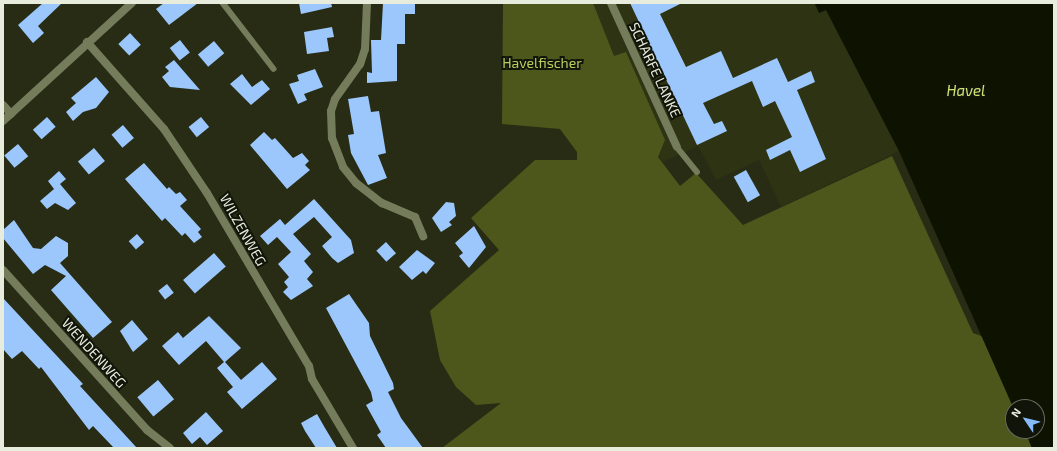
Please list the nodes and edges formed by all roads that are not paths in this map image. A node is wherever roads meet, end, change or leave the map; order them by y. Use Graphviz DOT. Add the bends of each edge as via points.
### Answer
graph roads {
  1 [pos="223,3"];
  2 [pos="367,3"];
  3 [pos="611,3"];
  4 [pos="130,4"];
  5 [pos="87,42"];
  6 [pos="274,68"];
  7 [pos="3,105"];
  8 [pos="11,114"];
  9 [pos="3,121"];
  10 [pos="677,147"];
  11 [pos="697,172"];
  12 [pos="424,236"];
  13 [pos="3,270"];
  14 [pos="170,448"];
  15 [pos="353,448"];
  1 -- 6 [label="lane"];
  2 -- 12 [label="street" via="365,49 360,64 334,99 331,111 332,138 343,167 356,183 382,203 415,217"];
  3 -- 10 [label="street, SCHARFE LANKE"];
  4 -- 5 [label="street"];
  5 -- 8 [label="street"];
  5 -- 15 [label="street, WILZENWEG" via="168,135 208,193 310,366 312,379"];
  7 -- 8 [label="street"];
  8 -- 9 [label="street"];
  10 -- 11 [label="lane"];
  13 -- 14 [label="street, WENDENWEG" via="142,425"];
}
